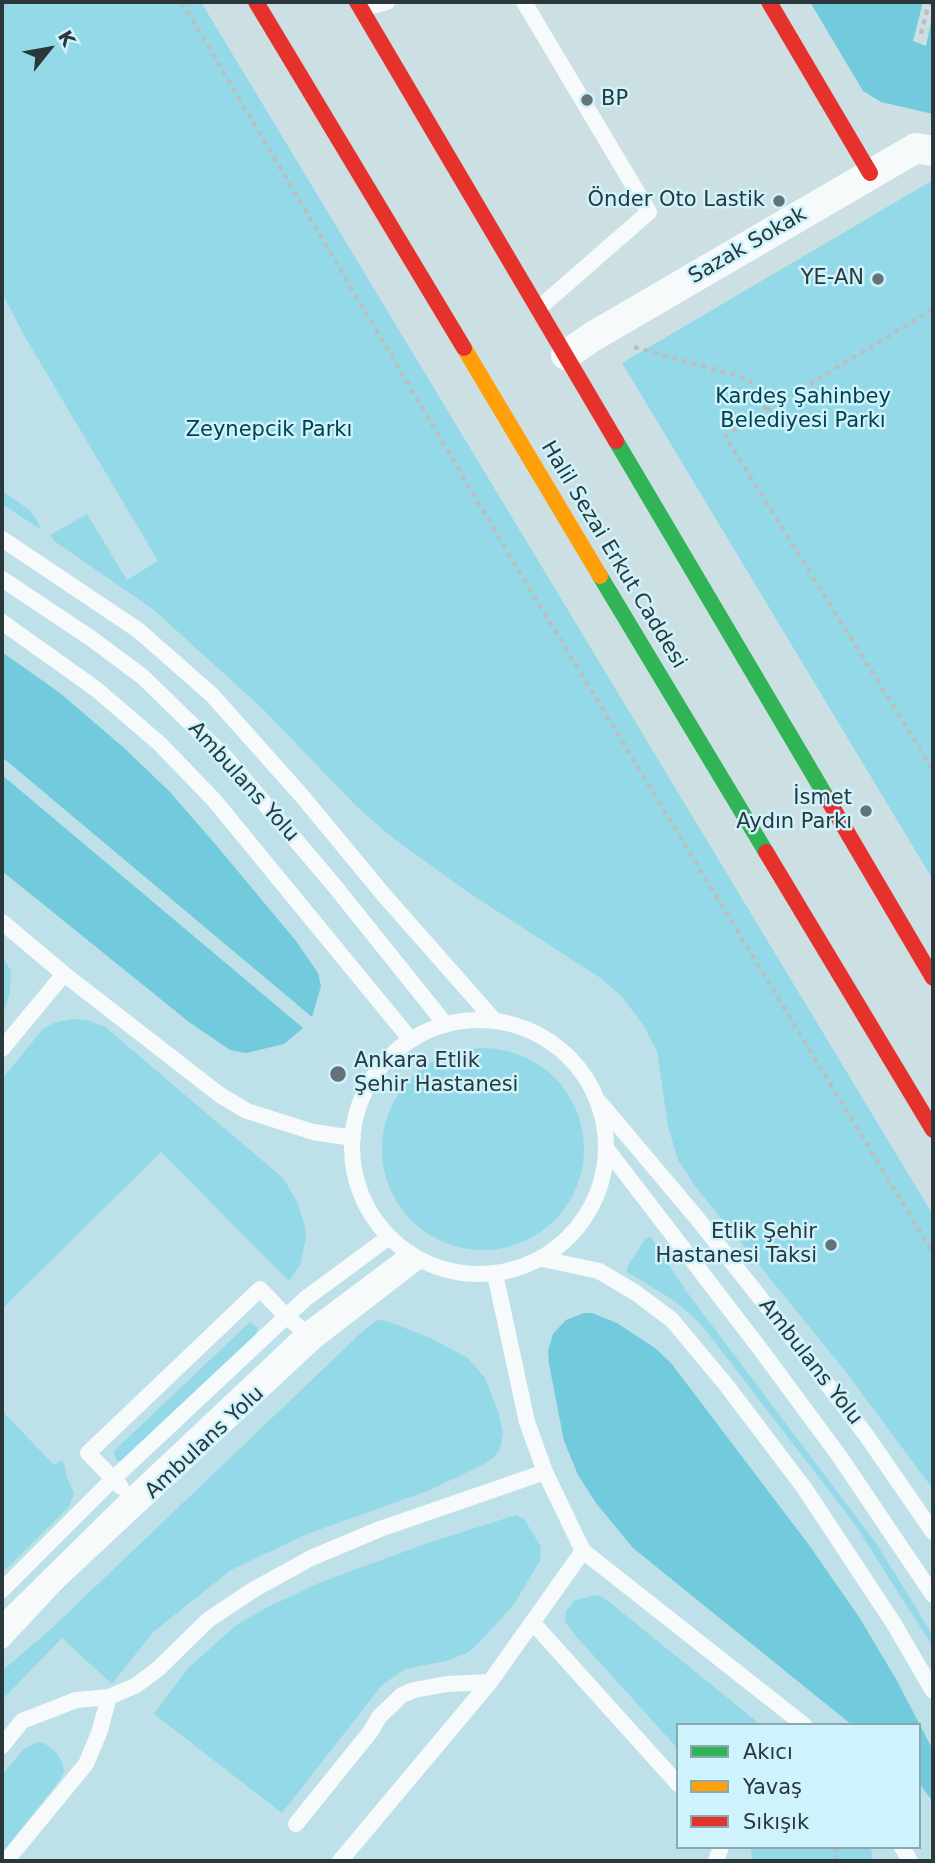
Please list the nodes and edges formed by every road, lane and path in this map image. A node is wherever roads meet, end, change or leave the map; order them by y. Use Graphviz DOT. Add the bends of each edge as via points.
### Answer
graph roads {
  1 [pos="182,2"];
  2 [pos="256,2"];
  3 [pos="387,2"];
  4 [pos="524,2"];
  5 [pos="769,2"];
  6 [pos="929,2"];
  7 [pos="359,5"];
  8 [pos="921,34"];
  9 [pos="933,150"];
  10 [pos="870,173"];
  11 [pos="538,309"];
  12 [pos="933,309"];
  13 [pos="592,337"];
  14 [pos="566,355"];
  15 [pos="767,410"];
  16 [pos="2,539"];
  17 [pos="2,579"];
  18 [pos="2,622"];
  19 [pos="933,770"];
  20 [pos="2,922"];
  21 [pos="64,974"];
  22 [pos="933,978"];
  23 [pos="494,1020"];
  24 [pos="446,1025"];
  25 [pos="411,1040"];
  26 [pos="2,1049"];
  27 [pos="598,1101"];
  28 [pos="933,1130"];
  29 [pos="353,1138"];
  30 [pos="606,1148"];
  31 [pos="389,1237"];
  32 [pos="933,1252"];
  33 [pos="415,1256"];
  34 [pos="544,1259"];
  35 [pos="495,1274"];
  36 [pos="287,1317"];
  37 [pos="311,1336"];
  38 [pos="545,1472"];
  39 [pos="113,1479"];
  40 [pos="134,1501"];
  41 [pos="933,1532"];
  42 [pos="583,1551"];
  43 [pos="2,1590"];
  44 [pos="933,1595"];
  45 [pos="2,1623"];
  46 [pos="534,1624"];
  47 [pos="2,1641"];
  48 [pos="490,1682"];
  49 [pos="933,1691"];
  50 [pos="109,1697"];
  51 [pos="802,1723"];
  52 [pos="2,1746"];
  53 [pos="676,1782"];
  54 [pos="296,1824"];
  55 [pos="6,1861"];
  56 [pos="340,1861"];
  1 -- 32 [label="path" via="526,583"];
  2 -- 28 [label="main road, Halil Sezai Erkut Caddesi"];
  3 -- 7 [label="lane"];
  4 -- 11 [label="lane" via="649,212"];
  5 -- 10 [label="main road"];
  6 -- 8 [label="path"];
  7 -- 11 [label="main road"];
  9 -- 10 [label="street, Sazak Sokak" via="916,148"];
  10 -- 13 [label="street, Sazak Sokak"];
  11 -- 14 [label="main road"];
  12 -- 15 [label="path"];
  13 -- 14 [label="street, Sazak Sokak"];
  13 -- 15 [label="path" via="749,379"];
  14 -- 22 [label="main road" via="919,942"];
  15 -- 19 [label="path" via="725,436"];
  16 -- 23 [label="lane" via="138,629 212,695"];
  17 -- 24 [label="lane, Ambulans Yolu" via="143,677 225,757"];
  18 -- 25 [label="lane" via="64,664 160,744 214,800"];
  20 -- 21 [label="lane"];
  21 -- 26 [label="lane"];
  21 -- 29 [label="lane" via="247,1111 313,1132"];
  23 -- 24 [label="lane"];
  23 -- 27 [label="lane" via="551,1041 579,1068"];
  24 -- 25 [label="lane"];
  25 -- 29 [label="lane" via="383,1063 366,1088 355,1116"];
  27 -- 30 [label="lane"];
  27 -- 41 [label="lane, Ambulans Yolu" via="785,1329"];
  29 -- 31 [label="lane" via="356,1177 366,1206"];
  30 -- 34 [label="lane" via="603,1178 589,1213"];
  30 -- 44 [label="lane" via="840,1457"];
  31 -- 33 [label="lane"];
  31 -- 36 [label="lane"];
  33 -- 35 [label="lane" via="457,1272"];
  33 -- 37 [label="lane"];
  34 -- 35 [label="lane"];
  34 -- 49 [label="lane" via="599,1271 672,1320 805,1489"];
  35 -- 38 [label="lane" via="527,1422"];
  36 -- 37 [label="lane"];
  36 -- 39 [label="lane"];
  36 -- 39 [label="lane" via="260,1289 88,1453"];
  37 -- 40 [label="lane"];
  38 -- 42 [label="lane"];
  38 -- 50 [label="lane" via="311,1558 208,1620 158,1669"];
  39 -- 40 [label="lane"];
  39 -- 43 [label="lane"];
  40 -- 45 [label="lane"];
  40 -- 47 [label="lane, Ambulans Yolu"];
  42 -- 46 [label="lane"];
  42 -- 51 [label="lane"];
  46 -- 48 [label="lane"];
  46 -- 53 [label="lane"];
  48 -- 54 [label="lane" via="447,1684 402,1695 379,1717"];
  48 -- 56 [label="lane"];
  50 -- 52 [label="lane" via="76,1700 22,1721"];
  50 -- 55 [label="lane" via="86,1764"];
}
